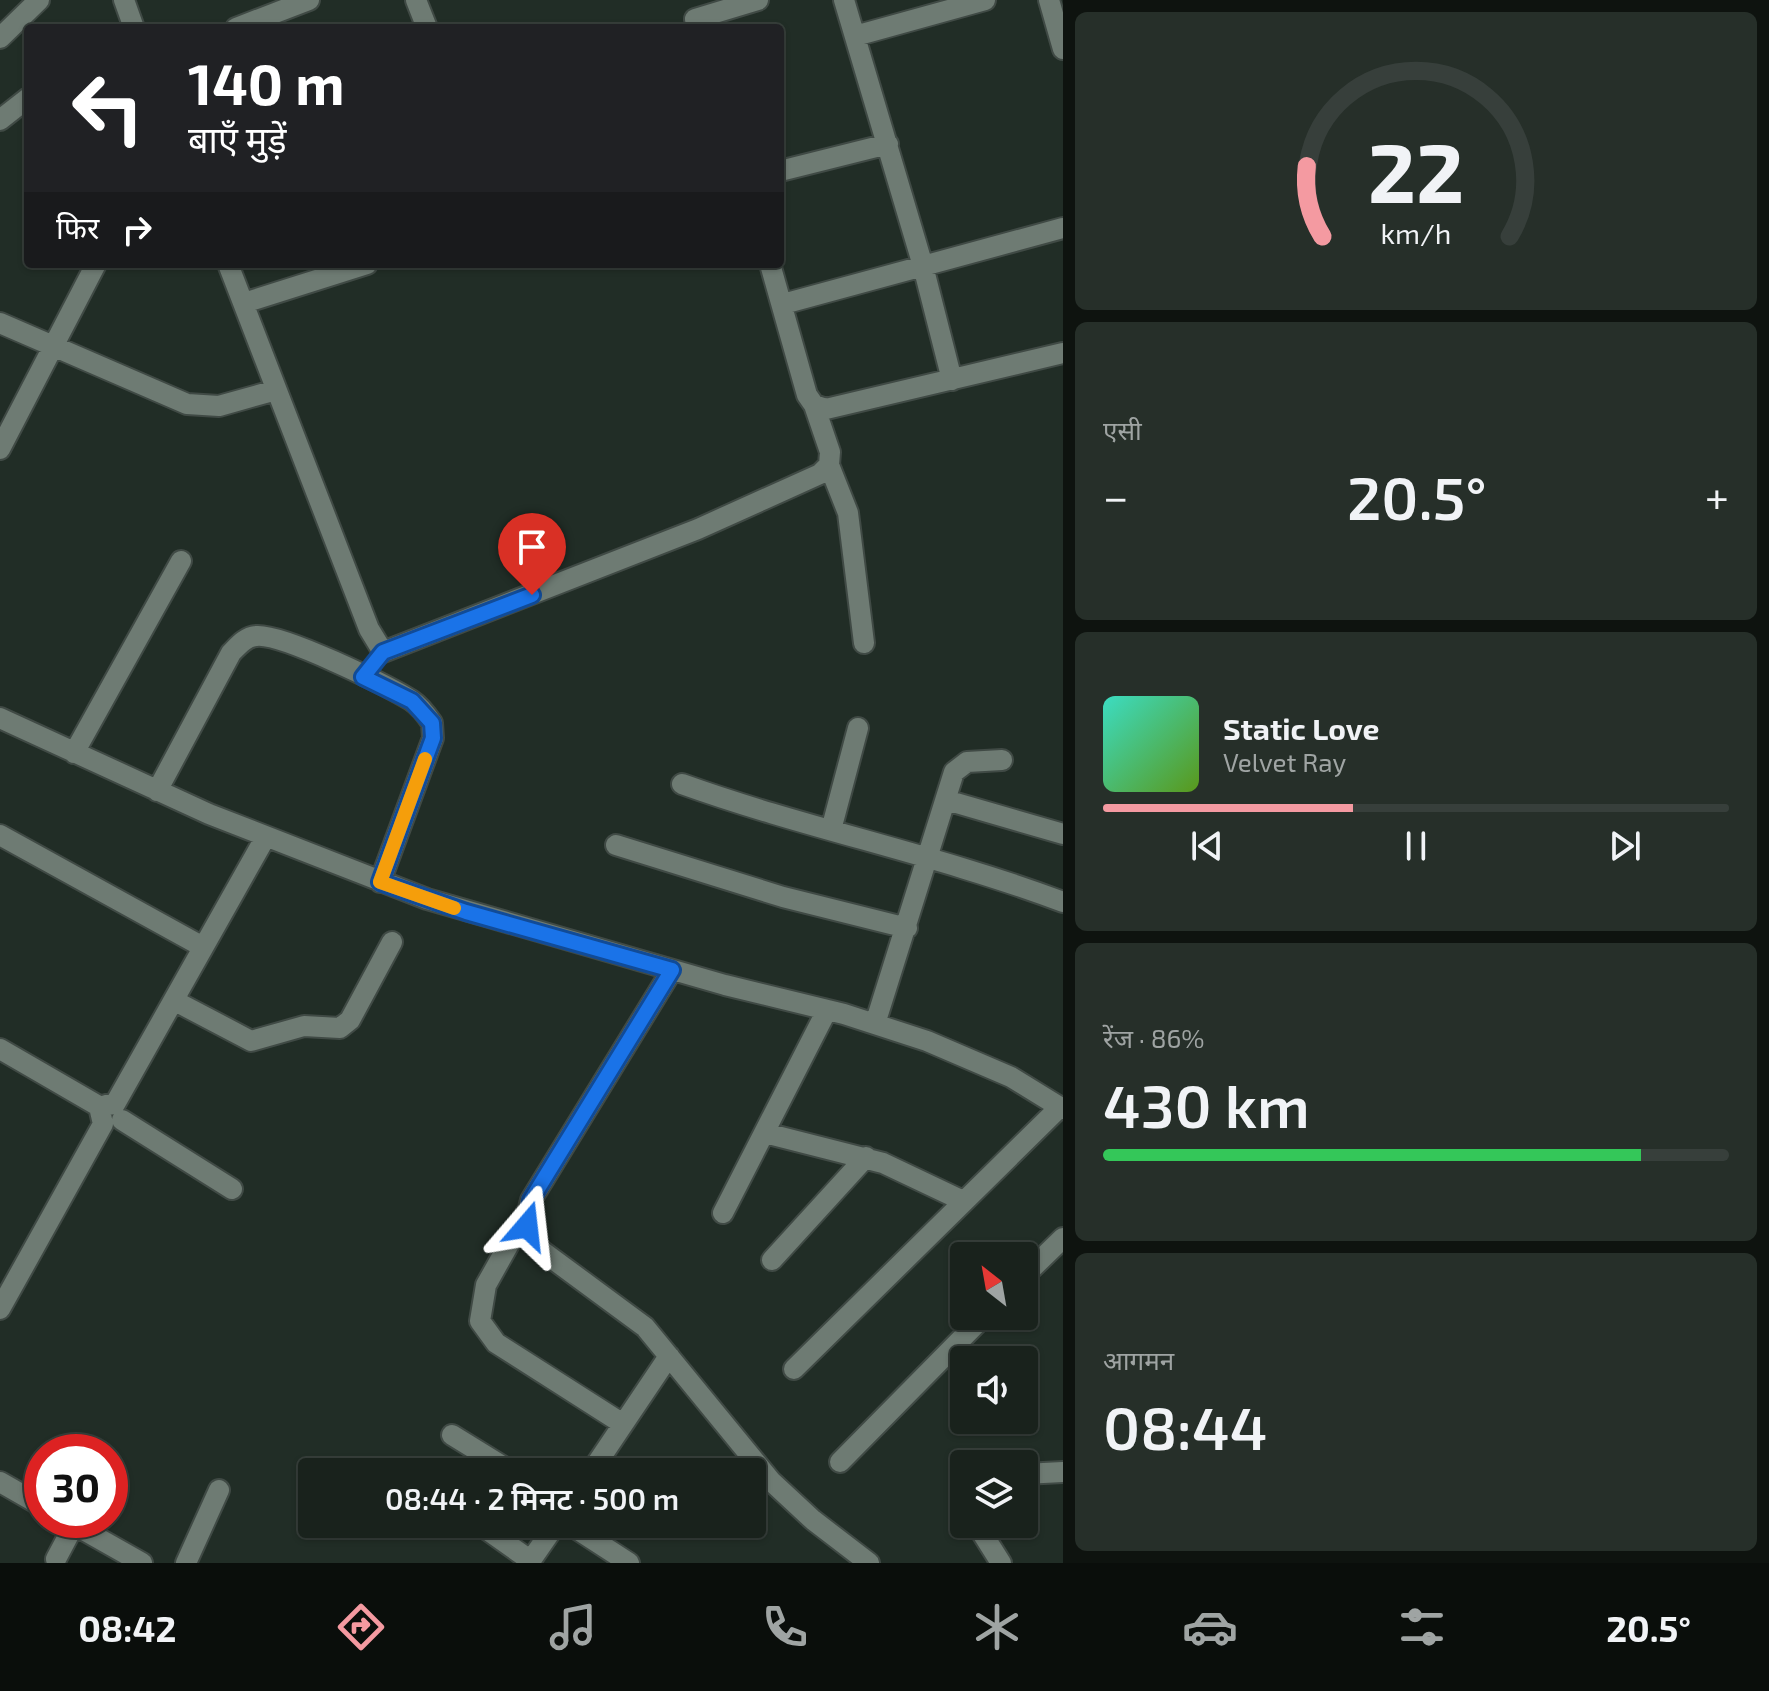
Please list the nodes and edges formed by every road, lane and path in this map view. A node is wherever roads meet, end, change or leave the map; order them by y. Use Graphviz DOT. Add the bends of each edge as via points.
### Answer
graph roads {
  1 [pos="39,0"];
  2 [pos="309,0"];
  3 [pos="416,0"];
  4 [pos="758,0"];
  5 [pos="844,0"];
  6 [pos="985,0"];
  7 [pos="1049,0"];
  8 [pos="694,16"];
  9 [pos="246,24"];
  10 [pos="425,24"];
  11 [pos="855,36"];
  12 [pos="0,38"];
  13 [pos="1063,49"];
  14 [pos="24,101"];
  15 [pos="0,120"];
  16 [pos="888,144"];
  17 [pos="784,170"];
  18 [pos="1063,228"];
  19 [pos="923,266"];
  20 [pos="94,268"];
  21 [pos="230,268"];
  22 [pos="354,268"];
  23 [pos="771,268"];
  24 [pos="244,303"];
  25 [pos="783,304"];
  26 [pos="0,323"];
  27 [pos="53,348"];
  28 [pos="1063,353"];
  29 [pos="952,380"];
  30 [pos="276,390"];
  31 [pos="814,405"];
  32 [pos="0,449"];
  33 [pos="829,465"];
  34 [pos="181,561"];
  35 [pos="864,643"];
  36 [pos="383,652"];
  37 [pos="363,677"];
  38 [pos="0,718"];
  39 [pos="858,728"];
  40 [pos="74,753"];
  41 [pos="1002,760"];
  42 [pos="682,784"];
  43 [pos="157,791"];
  44 [pos="946,800"];
  45 [pos="831,830"];
  46 [pos="1063,834"];
  47 [pos="0,835"];
  48 [pos="265,838"];
  49 [pos="616,845"];
  50 [pos="929,861"];
  51 [pos="380,882"];
  52 [pos="1063,902"];
  53 [pos="907,928"];
  54 [pos="392,942"];
  55 [pos="203,947"];
  56 [pos="672,970"];
  57 [pos="175,1001"];
  58 [pos="827,1010"];
  59 [pos="875,1024"];
  60 [pos="0,1049"];
  61 [pos="1062,1108"];
  62 [pos="110,1114"];
  63 [pos="765,1133"];
  64 [pos="866,1157"];
  65 [pos="232,1189"];
  66 [pos="961,1200"];
  67 [pos="527,1212"];
  68 [pos="723,1213"];
  69 [pos="1063,1238"];
  70 [pos="772,1260"];
  71 [pos="1038,1262"];
  72 [pos="0,1309"];
  73 [pos="970,1330"];
  74 [pos="669,1356"];
  75 [pos="794,1369"];
  76 [pos="623,1424"];
  77 [pos="452,1435"];
  78 [pos="489,1458"];
  79 [pos="600,1458"];
  80 [pos="840,1462"];
  81 [pos="1063,1472"];
  82 [pos="1038,1473"];
  83 [pos="0,1482"];
  84 [pos="219,1490"];
  85 [pos="24,1496"];
  86 [pos="64,1538"];
  87 [pos="98,1538"];
  88 [pos="498,1538"];
  89 [pos="546,1538"];
  90 [pos="591,1538"];
  91 [pos="985,1538"];
  92 [pos="56,1559"];
  93 [pos="530,1562"];
  94 [pos="142,1563"];
  95 [pos="186,1563"];
  96 [pos="629,1563"];
  97 [pos="869,1563"];
  98 [pos="1001,1563"];
  1 -- 12 [label="street"];
  2 -- 9 [label="street"];
  3 -- 10 [label="street"];
  4 -- 8 [label="street"];
  5 -- 11 [label="street"];
  6 -- 11 [label="street"];
  7 -- 13 [label="street"];
  11 -- 16 [label="street"];
  14 -- 15 [label="street"];
  16 -- 17 [label="street"];
  16 -- 19 [label="street"];
  18 -- 19 [label="street"];
  19 -- 25 [label="street"];
  19 -- 29 [label="street"];
  20 -- 27 [label="street"];
  21 -- 24 [label="street"];
  22 -- 24 [label="street"];
  23 -- 25 [label="street"];
  24 -- 30 [label="street"];
  25 -- 31 [label="street"];
  26 -- 27 [label="street"];
  27 -- 30 [label="street" via="187,404 219,406"];
  27 -- 32 [label="street"];
  28 -- 29 [label="street"];
  29 -- 31 [label="street" via="839,408"];
  30 -- 36 [label="street" via="369,629"];
  31 -- 33 [label="street" via="830,452"];
  33 -- 35 [label="street" via="848,513"];
  33 -- 36 [label="street" via="820,474 698,529"];
  34 -- 40 [label="street"];
  36 -- 37 [label="street"];
  37 -- 43 [label="street" via="271,637 243,641 231,653"];
  37 -- 51 [label="street" via="412,701 432,723 433,738"];
  38 -- 40 [label="street"];
  39 -- 45 [label="street"];
  40 -- 43 [label="street"];
  41 -- 44 [label="street" via="961,764"];
  42 -- 45 [label="street" via="765,814"];
  43 -- 48 [label="street"];
  44 -- 46 [label="street"];
  44 -- 50 [label="street"];
  45 -- 50 [label="street"];
  47 -- 55 [label="street"];
  48 -- 51 [label="street"];
  48 -- 55 [label="street"];
  49 -- 53 [label="street" via="783,897"];
  50 -- 52 [label="street"];
  50 -- 53 [label="street"];
  51 -- 56 [label="street"];
  53 -- 59 [label="street"];
  54 -- 57 [label="street" via="350,1020 340,1028 304,1026 251,1041"];
  55 -- 57 [label="street"];
  56 -- 58 [label="street"];
  56 -- 67 [label="street"];
  57 -- 62 [label="street"];
  58 -- 59 [label="street"];
  58 -- 63 [label="street"];
  59 -- 61 [label="street" via="1011,1077"];
  60 -- 62 [label="street"];
  61 -- 66 [label="street"];
  62 -- 65 [label="street"];
  62 -- 72 [label="street"];
  63 -- 64 [label="street"];
  63 -- 68 [label="street"];
  64 -- 66 [label="street"];
  64 -- 70 [label="street"];
  66 -- 75 [label="street"];
  67 -- 74 [label="street" via="532,1240 542,1251 645,1327"];
  67 -- 76 [label="street" via="486,1285 480,1321 496,1343"];
  69 -- 71 [label="street"];
  73 -- 80 [label="street"];
  74 -- 76 [label="street"];
  74 -- 97 [label="street" via="771,1481"];
  76 -- 79 [label="street"];
  77 -- 78 [label="street"];
  81 -- 82 [label="street"];
  83 -- 85 [label="street"];
  84 -- 95 [label="street"];
  86 -- 92 [label="street"];
  87 -- 94 [label="street"];
  88 -- 93 [label="street"];
  89 -- 93 [label="street"];
  90 -- 96 [label="street"];
  91 -- 98 [label="street"];
}
